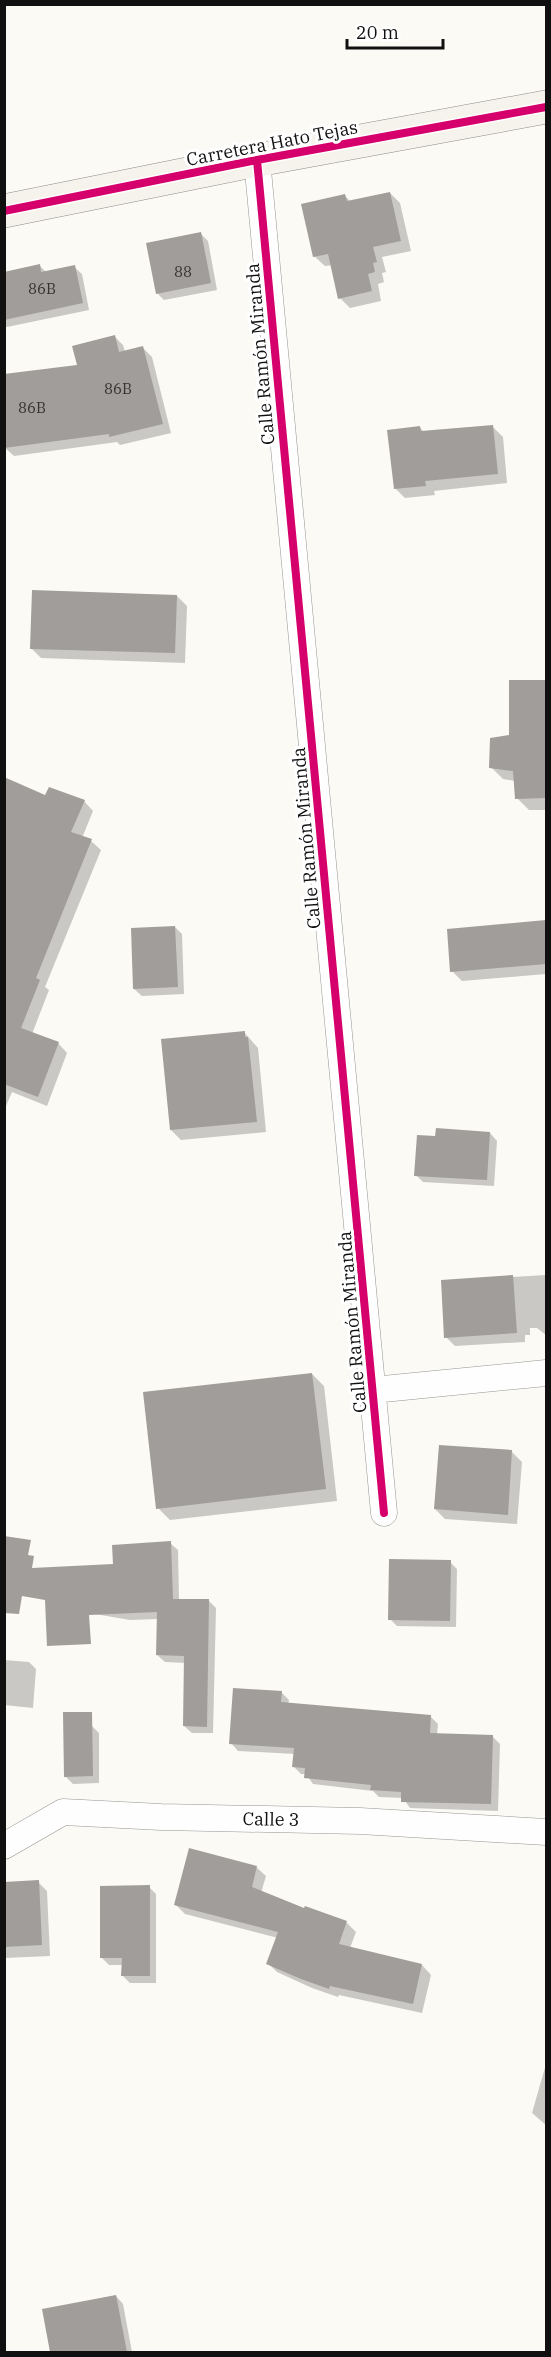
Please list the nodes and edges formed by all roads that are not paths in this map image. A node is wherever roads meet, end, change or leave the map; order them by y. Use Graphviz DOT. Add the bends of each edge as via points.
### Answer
graph roads {
  1 [pos="546,107"];
  2 [pos="257,160"];
  3 [pos="4,211"];
  4 [pos="546,1373"];
  5 [pos="374,1390"];
  6 [pos="384,1513"];
  7 [pos="546,1832"];
  8 [pos="4,1846"];
  1 -- 2 [label="street, Carretera Hato Tejas"];
  2 -- 3 [label="street, Carretera Hato Tejas"];
  2 -- 5 [label="street, Calle Ramón Miranda"];
  4 -- 5 [label="street"];
  5 -- 6 [label="street, Calle Ramón Miranda"];
  7 -- 8 [label="street, Calle 3" via="63,1812"];
}
